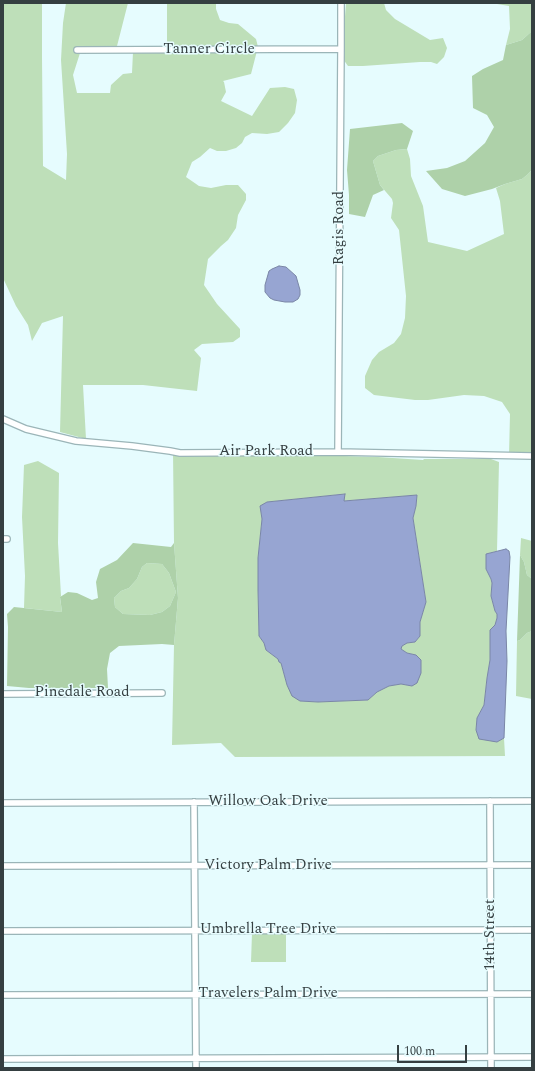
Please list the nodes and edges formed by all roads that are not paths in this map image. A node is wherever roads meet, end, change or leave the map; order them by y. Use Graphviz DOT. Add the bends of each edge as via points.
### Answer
graph roads {
  1 [pos="341,3"];
  2 [pos="341,49"];
  3 [pos="77,50"];
  4 [pos="3,419"];
  5 [pos="338,452"];
  6 [pos="532,456"];
  7 [pos="162,693"];
  8 [pos="3,694"];
  9 [pos="490,801"];
  10 [pos="532,801"];
  11 [pos="3,802"];
  12 [pos="194,802"];
  13 [pos="490,865"];
  14 [pos="532,865"];
  15 [pos="3,866"];
  16 [pos="195,866"];
  17 [pos="195,930"];
  18 [pos="490,930"];
  19 [pos="532,930"];
  20 [pos="3,931"];
  21 [pos="3,994"];
  22 [pos="196,994"];
  23 [pos="491,994"];
  24 [pos="532,994"];
  25 [pos="491,1057"];
  26 [pos="532,1057"];
  27 [pos="196,1058"];
  28 [pos="3,1059"];
  29 [pos="196,1068"];
  30 [pos="491,1068"];
  1 -- 2 [label="street, Ragis Road"];
  2 -- 3 [label="street, Tanner Circle"];
  2 -- 5 [label="street, Ragis Road"];
  4 -- 5 [label="street, Air Park Road" via="26,429 76,441 180,453"];
  5 -- 6 [label="street, Air Park Road"];
  7 -- 8 [label="street, Pinedale Road"];
  9 -- 10 [label="street, Willow Oak Drive"];
  9 -- 12 [label="street, Willow Oak Drive"];
  9 -- 13 [label="street, 14th Street"];
  11 -- 12 [label="street, Willow Oak Drive"];
  12 -- 16 [label="street"];
  13 -- 14 [label="street, Victory Palm Drive"];
  13 -- 16 [label="street, Victory Palm Drive"];
  13 -- 18 [label="street, 14th Street"];
  15 -- 16 [label="street, Victory Palm Drive"];
  16 -- 17 [label="street"];
  17 -- 18 [label="street, Umbrella Tree Drive"];
  17 -- 20 [label="street, Umbrella Tree Drive"];
  17 -- 22 [label="street"];
  18 -- 19 [label="street, Umbrella Tree Drive"];
  18 -- 23 [label="street, 14th Street"];
  21 -- 22 [label="street, Travelers Palm Drive"];
  22 -- 23 [label="street, Travelers Palm Drive"];
  22 -- 27 [label="street"];
  23 -- 24 [label="street, Travelers Palm Drive"];
  23 -- 25 [label="street, 14th Street"];
  25 -- 26 [label="street"];
  25 -- 27 [label="street"];
  25 -- 30 [label="street, 14th Street"];
  27 -- 28 [label="street"];
  27 -- 29 [label="street"];
}
